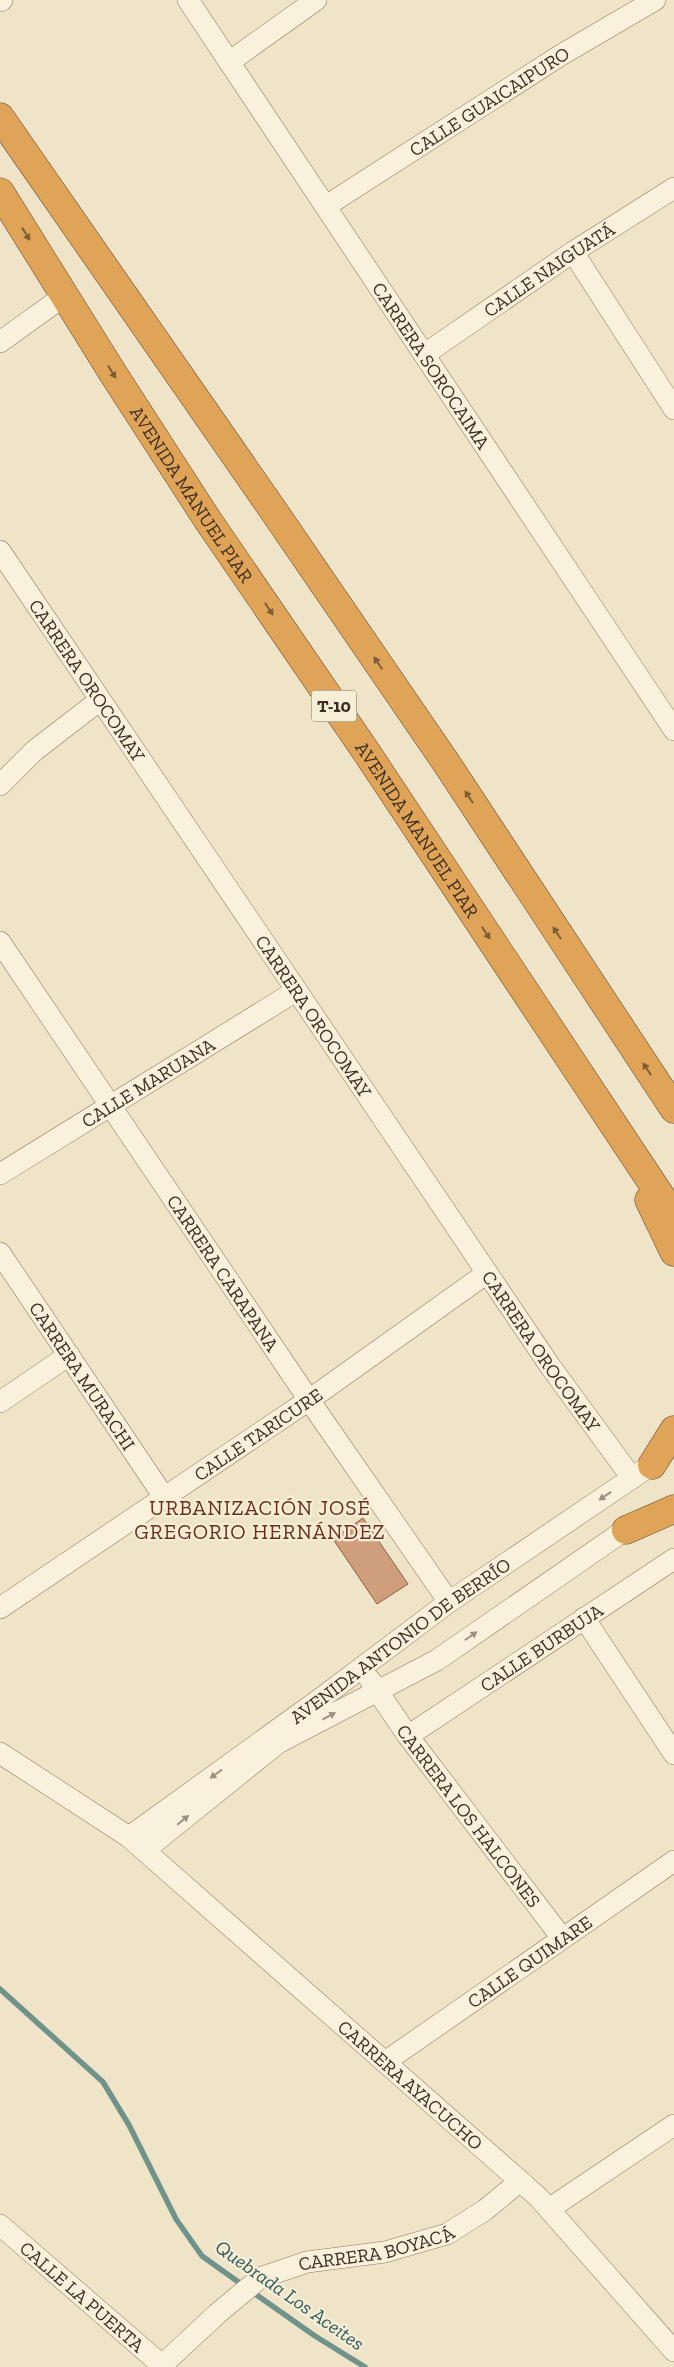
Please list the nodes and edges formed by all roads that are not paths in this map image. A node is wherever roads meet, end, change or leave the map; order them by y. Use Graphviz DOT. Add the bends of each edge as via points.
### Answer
graph roads {
  1 [pos="188,0"];
  2 [pos="316,0"];
  3 [pos="655,0"];
  4 [pos="229,62"];
  5 [pos="0,117"];
  6 [pos="674,188"];
  7 [pos="0,192"];
  8 [pos="326,206"];
  9 [pos="573,252"];
  10 [pos="64,296"];
  11 [pos="0,342"];
  12 [pos="425,354"];
  13 [pos="674,409"];
  14 [pos="0,551"];
  15 [pos="100,700"];
  16 [pos="673,727"];
  17 [pos="0,785"];
  18 [pos="0,942"];
  19 [pos="296,990"];
  20 [pos="110,1104"];
  21 [pos="674,1109"];
  22 [pos="625,1143"];
  23 [pos="0,1174"];
  24 [pos="674,1216"];
  25 [pos="674,1252"];
  26 [pos="0,1253"];
  27 [pos="488,1273"];
  28 [pos="69,1355"];
  29 [pos="309,1400"];
  30 [pos="0,1402"];
  31 [pos="674,1430"];
  32 [pos="674,1449"];
  33 [pos="642,1471"];
  34 [pos="674,1496"];
  35 [pos="164,1497"];
  36 [pos="674,1509"];
  37 [pos="626,1530"];
  38 [pos="674,1559"];
  39 [pos="449,1602"];
  40 [pos="0,1608"];
  41 [pos="584,1618"];
  42 [pos="362,1668"];
  43 [pos="377,1691"];
  44 [pos="408,1736"];
  45 [pos="0,1753"];
  46 [pos="674,1754"];
  47 [pos="129,1836"];
  48 [pos="145,1850"];
  49 [pos="674,1860"];
  50 [pos="562,1938"];
  51 [pos="385,2062"];
  52 [pos="674,2125"];
  53 [pos="520,2181"];
  54 [pos="549,2209"];
  55 [pos="0,2225"];
  56 [pos="674,2351"];
  57 [pos="162,2367"];
  1 -- 4 [label="street, CARRERA SOROCAIMA"];
  2 -- 4 [label="street"];
  3 -- 8 [label="street, CALLE GUAICAIPURO" via="561,54"];
  4 -- 8 [label="street, CARRERA SOROCAIMA"];
  21 -- 5 [label="highway, one-way" via="447,764"];
  6 -- 9 [label="street, CALLE NAIGUATÁ"];
  7 -- 10 [label="highway, AVENIDA MANUEL PIAR / T-10, one-way"];
  8 -- 12 [label="street, CARRERA SOROCAIMA"];
  9 -- 12 [label="street, CALLE NAIGUATÁ"];
  9 -- 13 [label="street"];
  10 -- 11 [label="street"];
  10 -- 22 [label="highway, AVENIDA MANUEL PIAR / T-10, one-way" via="207,519 367,753"];
  12 -- 16 [label="street, CARRERA SOROCAIMA"];
  14 -- 15 [label="street, CARRERA OROCOMAY"];
  15 -- 17 [label="street" via="34,750"];
  15 -- 19 [label="street, CARRERA OROCOMAY"];
  18 -- 20 [label="street, CARRERA CARAPANA"];
  19 -- 20 [label="street, CALLE MARUANA"];
  19 -- 27 [label="street, CARRERA OROCOMAY"];
  20 -- 23 [label="street, CALLE MARUANA"];
  20 -- 29 [label="street, CARRERA CARAPANA"];
  22 -- 24 [label="highway, AVENIDA MANUEL PIAR / T-10"];
  22 -- 25 [label="highway"];
  26 -- 28 [label="street, CARRERA MURACHI"];
  27 -- 29 [label="street, CALLE TARICURE"];
  27 -- 33 [label="street, CARRERA OROCOMAY" via="550,1366"];
  28 -- 30 [label="street"];
  28 -- 35 [label="street, CARRERA MURACHI"];
  29 -- 35 [label="street, CALLE TARICURE"];
  29 -- 39 [label="street, CARRERA CARAPANA"];
  31 -- 33 [label="highway"];
  32 -- 33 [label="street, AVENIDA ANTONIO DE BERRÍO"];
  33 -- 39 [label="street, AVENIDA ANTONIO DE BERRÍO, one-way"];
  34 -- 37 [label="street, AVENIDA ANTONIO DE BERRÍO"];
  35 -- 40 [label="street, CALLE TARICURE"];
  36 -- 37 [label="highway"];
  43 -- 37 [label="street, AVENIDA ANTONIO DE BERRÍO, one-way" via="437,1660"];
  38 -- 41 [label="street, CALLE BURBUJA"];
  39 -- 42 [label="street, AVENIDA ANTONIO DE BERRÍO"];
  41 -- 44 [label="street, CALLE BURBUJA"];
  41 -- 46 [label="street"];
  42 -- 43 [label="street, CARRERA LOS HALCONES"];
  42 -- 47 [label="street, AVENIDA ANTONIO DE BERRÍO, one-way"];
  43 -- 44 [label="street, CARRERA LOS HALCONES"];
  48 -- 43 [label="street, AVENIDA ANTONIO DE BERRÍO, one-way" via="278,1744"];
  44 -- 50 [label="street, CARRERA LOS HALCONES"];
  45 -- 47 [label="street, CARRERA AYACUCHO"];
  47 -- 48 [label="street, CARRERA AYACUCHO"];
  48 -- 51 [label="street, CARRERA AYACUCHO"];
  49 -- 50 [label="street, CALLE QUIMARE"];
  50 -- 51 [label="street, CALLE QUIMARE"];
  51 -- 53 [label="street, CARRERA AYACUCHO"];
  52 -- 54 [label="street"];
  53 -- 54 [label="street, CARRERA AYACUCHO"];
  53 -- 57 [label="street, CARRERA BOYACÁ" via="485,2210 448,2234 385,2252 307,2262 260,2278"];
  54 -- 56 [label="street, CARRERA AYACUCHO"];
  55 -- 57 [label="street, CALLE LA PUERTA"];
}
